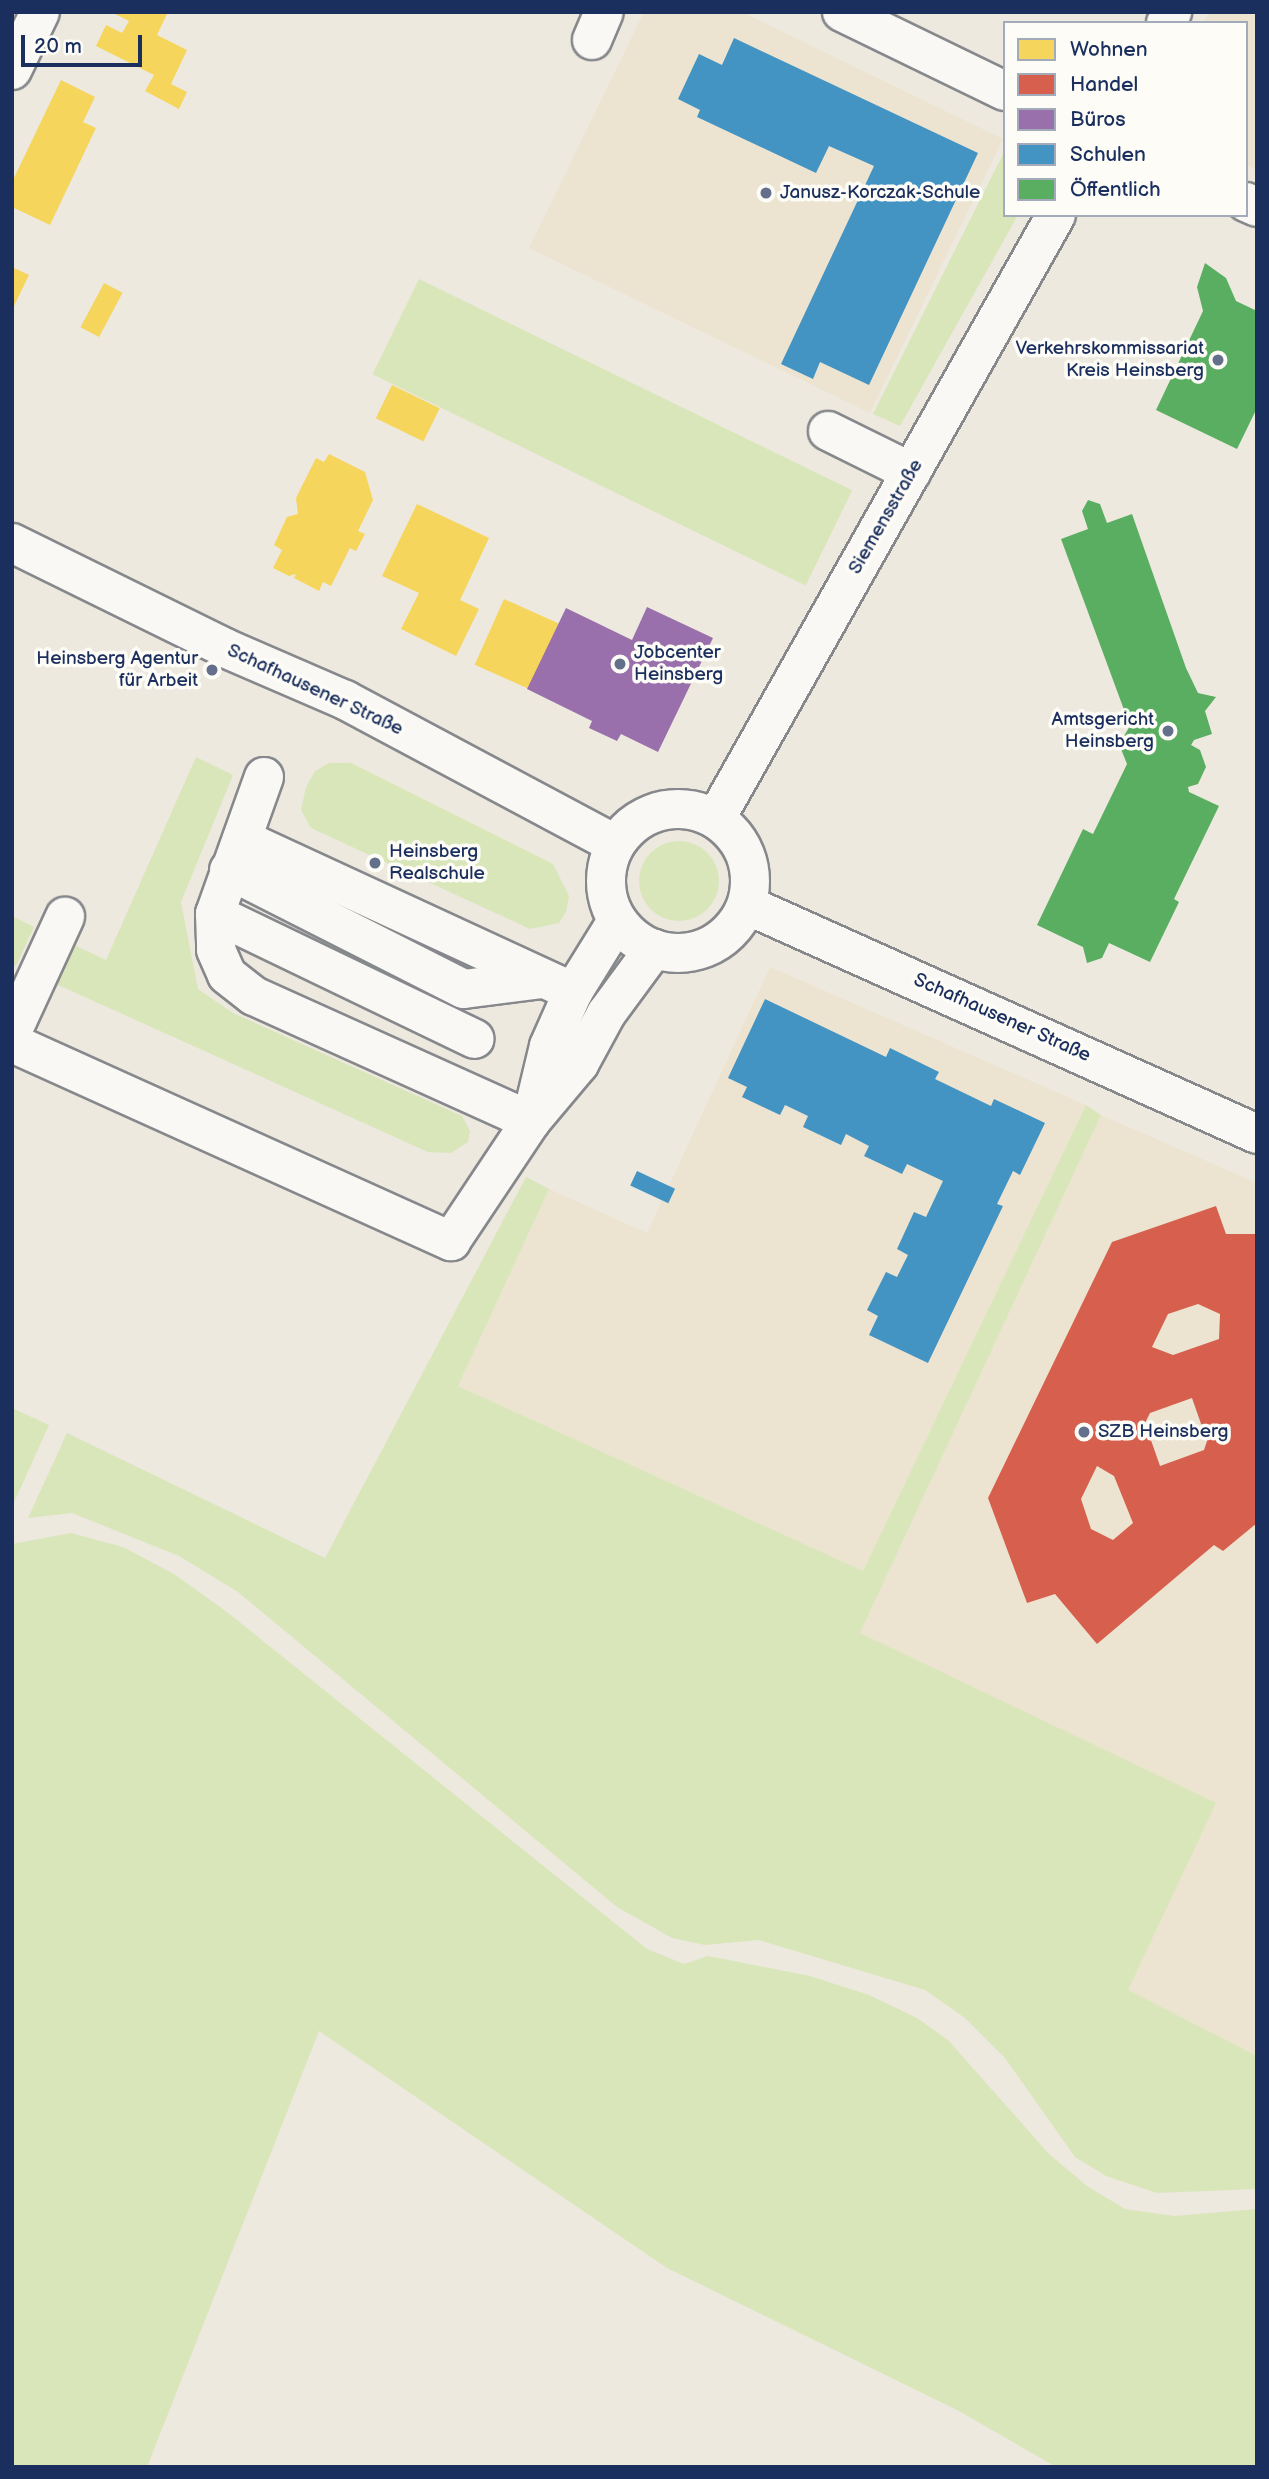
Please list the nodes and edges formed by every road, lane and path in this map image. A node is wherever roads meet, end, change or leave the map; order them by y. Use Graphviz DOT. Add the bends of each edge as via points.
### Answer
graph roads {
  1 [pos="40,12"];
  2 [pos="842,12"];
  3 [pos="12,70"];
  4 [pos="1003,90"];
  5 [pos="1055,217"];
  6 [pos="828,431"];
  7 [pos="911,472"];
  8 [pos="12,543"];
  9 [pos="264,777"];
  10 [pos="716,818"];
  11 [pos="615,844"];
  12 [pos="236,854"];
  13 [pos="747,905"];
  14 [pos="215,914"];
  15 [pos="65,916"];
  16 [pos="617,921"];
  17 [pos="654,949"];
  18 [pos="558,986"];
  19 [pos="12,1032"];
  20 [pos="475,1039"];
  21 [pos="12,1043"];
  22 [pos="531,1121"];
  23 [pos="1257,1134"];
  1 -- 3 [label="street"];
  2 -- 4 [label="street"];
  5 -- 7 [label="street, Siemensstraße"];
  6 -- 7 [label="street"];
  7 -- 10 [label="street, Siemensstraße"];
  8 -- 11 [label="street, Schafhausener Straße" via="225,648 345,700"];
  9 -- 12 [label="street"];
  10 -- 11 [label="street" via="694,810 649,814"];
  10 -- 13 [label="street" via="747,856 751,880"];
  11 -- 16 [label="street" via="606,869 606,896"];
  12 -- 14 [label="street"];
  12 -- 18 [label="street" via="464,989"];
  13 -- 17 [label="street" via="719,941 676,953"];
  13 -- 23 [label="street, Schafhausener Straße"];
  14 -- 20 [label="street"];
  14 -- 22 [label="street" via="216,950 227,975 254,996"];
  15 -- 19 [label="street"];
  16 -- 17 [label="street" via="633,938"];
  16 -- 18 [label="street"];
  17 -- 22 [label="street" via="606,1014 579,1064"];
  18 -- 22 [label="street"];
  21 -- 22 [label="street" via="451,1241"];
}
